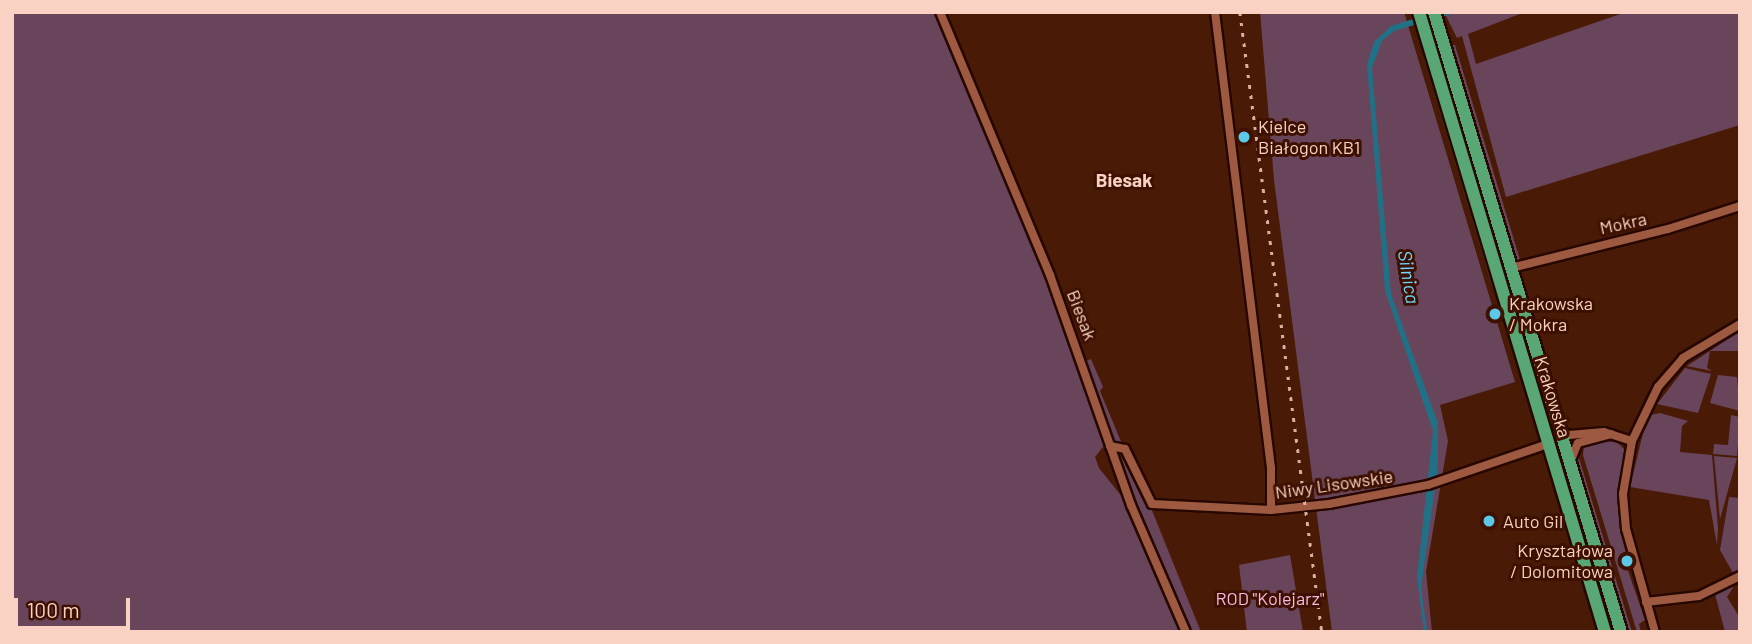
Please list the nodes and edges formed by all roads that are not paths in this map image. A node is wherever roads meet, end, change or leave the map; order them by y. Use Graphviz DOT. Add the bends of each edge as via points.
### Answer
graph roads {
  1 [pos="940,12"];
  2 [pos="1215,12"];
  3 [pos="1419,12"];
  4 [pos="1436,19"];
  5 [pos="1740,206"];
  6 [pos="1511,268"];
  7 [pos="1740,324"];
  8 [pos="1560,430"];
  9 [pos="1611,434"];
  10 [pos="1632,441"];
  11 [pos="1548,444"];
  12 [pos="1110,446"];
  13 [pos="1571,466"];
  14 [pos="1271,510"];
  15 [pos="1740,576"];
  16 [pos="1646,602"];
  17 [pos="1186,632"];
  18 [pos="1605,632"];
  19 [pos="1621,632"];
  20 [pos="1655,632"];
  1 -- 12 [label="street, Biesak" via="1059,299"];
  2 -- 14 [label="street" via="1271,468"];
  3 -- 11 [label="main road, Krakowska"];
  4 -- 6 [label="main road, Krakowska"];
  5 -- 6 [label="street, Mokra"];
  6 -- 8 [label="main road, Krakowska"];
  7 -- 10 [label="street" via="1683,358 1658,387"];
  8 -- 9 [label="street" via="1569,435"];
  8 -- 13 [label="main road, Krakowska"];
  9 -- 10 [label="street"];
  9 -- 13 [label="street" via="1578,443"];
  10 -- 16 [label="street" via="1624,515"];
  11 -- 14 [label="street, Niwy Lisowskie" via="1428,485"];
  11 -- 18 [label="main road, Krakowska"];
  12 -- 14 [label="street, Niwy Lisowskie" via="1125,449 1152,504"];
  12 -- 17 [label="street, Biesak"];
  13 -- 19 [label="main road, Krakowska"];
  15 -- 16 [label="street" via="1699,596"];
  16 -- 20 [label="street"];
}
